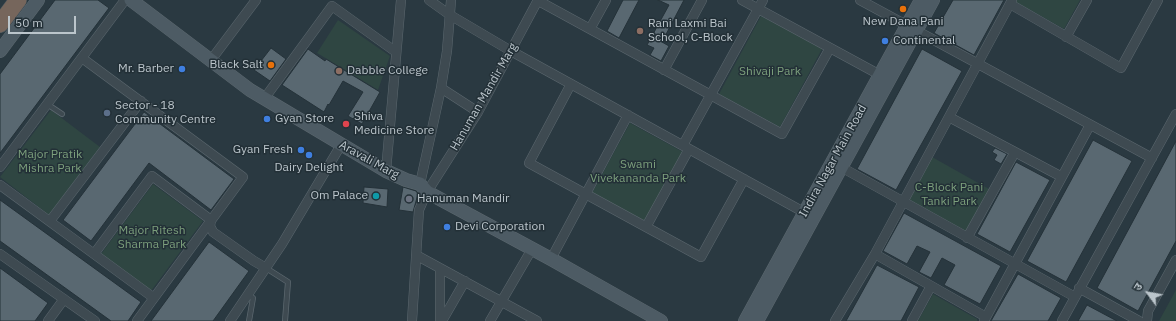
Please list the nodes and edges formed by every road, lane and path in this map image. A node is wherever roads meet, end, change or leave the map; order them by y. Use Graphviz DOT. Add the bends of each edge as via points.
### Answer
graph roads {
  1 [pos="38,0"];
  2 [pos="125,0"];
  3 [pos="131,0"];
  4 [pos="256,0"];
  5 [pos="401,0"];
  6 [pos="429,0"];
  7 [pos="451,0"];
  8 [pos="538,0"];
  9 [pos="606,0"];
  10 [pos="702,0"];
  11 [pos="742,0"];
  12 [pos="763,0"];
  13 [pos="860,0"];
  14 [pos="921,0"];
  15 [pos="933,0"];
  16 [pos="1087,0"];
  17 [pos="1158,0"];
  18 [pos="18,1"];
  19 [pos="1011,2"];
  20 [pos="758,9"];
  21 [pos="450,15"];
  22 [pos="0,24"];
  23 [pos="911,27"];
  24 [pos="590,29"];
  25 [pos="1066,36"];
  26 [pos="830,48"];
  27 [pos="0,51"];
  28 [pos="510,51"];
  29 [pos="396,52"];
  30 [pos="82,58"];
  31 [pos="211,60"];
  32 [pos="978,63"];
  33 [pos="664,70"];
  34 [pos="880,75"];
  35 [pos="572,84"];
  36 [pos="441,88"];
  37 [pos="711,95"];
  38 [pos="264,99"];
  39 [pos="140,101"];
  40 [pos="47,104"];
  41 [pos="478,112"];
  42 [pos="62,114"];
  43 [pos="1176,114"];
  44 [pos="628,115"];
  45 [pos="949,117"];
  46 [pos="1090,124"];
  47 [pos="341,145"];
  48 [pos="686,147"];
  49 [pos="1015,152"];
  50 [pos="1152,158"];
  51 [pos="0,167"];
  52 [pos="841,167"];
  53 [pos="386,171"];
  54 [pos="1062,177"];
  55 [pos="744,179"];
  56 [pos="0,185"];
  57 [pos="424,188"];
  58 [pos="585,194"];
  59 [pos="903,202"];
  60 [pos="809,214"];
  61 [pos="211,220"];
  62 [pos="50,222"];
  63 [pos="646,227"];
  64 [pos="967,238"];
  65 [pos="532,249"];
  66 [pos="0,254"];
  67 [pos="94,254"];
  68 [pos="875,254"];
  69 [pos="416,255"];
  70 [pos="551,259"];
  71 [pos="1176,260"];
  72 [pos="1015,264"];
  73 [pos="266,268"];
  74 [pos="440,268"];
  75 [pos="464,281"];
  76 [pos="931,286"];
  77 [pos="1080,288"];
  78 [pos="248,294"];
  79 [pos="1075,297"];
  80 [pos="154,298"];
  81 [pos="64,300"];
  82 [pos="502,301"];
  83 [pos="985,319"];
  84 [pos="48,321"];
  85 [pos="95,321"];
  86 [pos="137,321"];
  87 [pos="230,321"];
  88 [pos="250,321"];
  89 [pos="285,321"];
  90 [pos="412,321"];
  91 [pos="441,321"];
  92 [pos="490,321"];
  93 [pos="537,321"];
  94 [pos="661,321"];
  95 [pos="744,321"];
  96 [pos="757,321"];
  97 [pos="835,321"];
  98 [pos="912,321"];
  99 [pos="1062,321"];
  100 [pos="1139,321"];
  101 [pos="1147,321"];
  1 -- 27 [label="street"];
  2 -- 30 [label="street"];
  3 -- 31 [label="street, Aravali Marg"];
  4 -- 31 [label="street"];
  5 -- 29 [label="street"];
  6 -- 21 [label="street"];
  7 -- 21 [label="street"];
  8 -- 24 [label="street"];
  8 -- 28 [label="street, Hanuman Mandir Marg"];
  9 -- 24 [label="street"];
  10 -- 33 [label="street"];
  11 -- 20 [label="street"];
  12 -- 20 [label="street"];
  13 -- 23 [label="street"];
  14 -- 23 [label="street, Indira Nagar Main Road"];
  15 -- 23 [label="street, Indira Nagar Main Road"];
  16 -- 25 [label="street"];
  17 -- 25 [label="street" via="1121,68"];
  18 -- 22 [label="highway"];
  19 -- 25 [label="street"];
  19 -- 32 [label="street"];
  20 -- 26 [label="street"];
  20 -- 37 [label="street"];
  21 -- 28 [label="street"];
  21 -- 36 [label="street"];
  23 -- 32 [label="street"];
  23 -- 34 [label="street, Indira Nagar Main Road"];
  23 -- 52 [label="street, Indira Nagar Main Road"];
  24 -- 33 [label="street"];
  26 -- 34 [label="street"];
  26 -- 37 [label="street" via="782,134"];
  28 -- 35 [label="street"];
  28 -- 41 [label="street, Hanuman Mandir Marg"];
  29 -- 38 [label="street" via="332,6"];
  29 -- 53 [label="street"];
  30 -- 39 [label="street"];
  30 -- 40 [label="street"];
  31 -- 38 [label="street, Aravali Marg"];
  32 -- 45 [label="street"];
  32 -- 46 [label="street"];
  33 -- 37 [label="street"];
  34 -- 60 [label="street, Indira Nagar Main Road"];
  35 -- 44 [label="street"];
  35 -- 58 [label="street" via="529,163"];
  36 -- 41 [label="street"];
  36 -- 57 [label="street"];
  37 -- 48 [label="street"];
  38 -- 47 [label="street, Aravali Marg"];
  39 -- 61 [label="street" via="243,177"];
  39 -- 62 [label="street"];
  40 -- 42 [label="lane"];
  40 -- 51 [label="street"];
  41 -- 57 [label="street, Hanuman Mandir Marg"];
  43 -- 50 [label="street"];
  44 -- 48 [label="street"];
  44 -- 58 [label="street"];
  45 -- 49 [label="street"];
  45 -- 59 [label="street"];
  46 -- 50 [label="street"];
  46 -- 54 [label="street"];
  47 -- 53 [label="street, Aravali Marg"];
  47 -- 73 [label="street"];
  48 -- 55 [label="street"];
  48 -- 63 [label="street"];
  49 -- 54 [label="street"];
  49 -- 64 [label="street"];
  50 -- 77 [label="street"];
  52 -- 59 [label="street"];
  52 -- 60 [label="street, Indira Nagar Main Road"];
  53 -- 57 [label="street, Aravali Marg"];
  54 -- 72 [label="street"];
  55 -- 60 [label="street"];
  55 -- 63 [label="street" via="702,257"];
  56 -- 62 [label="street"];
  57 -- 65 [label="street, Aravali Marg"];
  57 -- 69 [label="street" via="419,210"];
  58 -- 63 [label="street"];
  58 -- 70 [label="street"];
  59 -- 64 [label="street"];
  59 -- 68 [label="street"];
  60 -- 95 [label="street, Indira Nagar Main Road"];
  60 -- 96 [label="street, Indira Nagar Main Road"];
  61 -- 67 [label="street" via="152,176"];
  61 -- 73 [label="street" via="213,232"];
  61 -- 80 [label="street"];
  62 -- 67 [label="street"];
  64 -- 72 [label="street"];
  65 -- 70 [label="street, Aravali Marg"];
  65 -- 82 [label="street"];
  66 -- 81 [label="street"];
  67 -- 80 [label="street"];
  68 -- 76 [label="street"];
  68 -- 97 [label="street"];
  69 -- 74 [label="street"];
  69 -- 90 [label="street"];
  70 -- 94 [label="street, Aravali Marg"];
  71 -- 101 [label="street" via="1148,311"];
  72 -- 79 [label="street"];
  72 -- 83 [label="street"];
  73 -- 78 [label="street"];
  73 -- 89 [label="lane" via="288,282"];
  74 -- 75 [label="street"];
  74 -- 91 [label="street"];
  75 -- 82 [label="street"];
  75 -- 91 [label="street"];
  76 -- 83 [label="street"];
  76 -- 98 [label="street"];
  77 -- 79 [label="street"];
  77 -- 100 [label="street"];
  78 -- 87 [label="street"];
  78 -- 88 [label="lane" via="253,298"];
  79 -- 99 [label="street"];
  80 -- 86 [label="street"];
  81 -- 84 [label="street"];
  81 -- 85 [label="street"];
  82 -- 92 [label="street"];
  82 -- 93 [label="street"];
}
